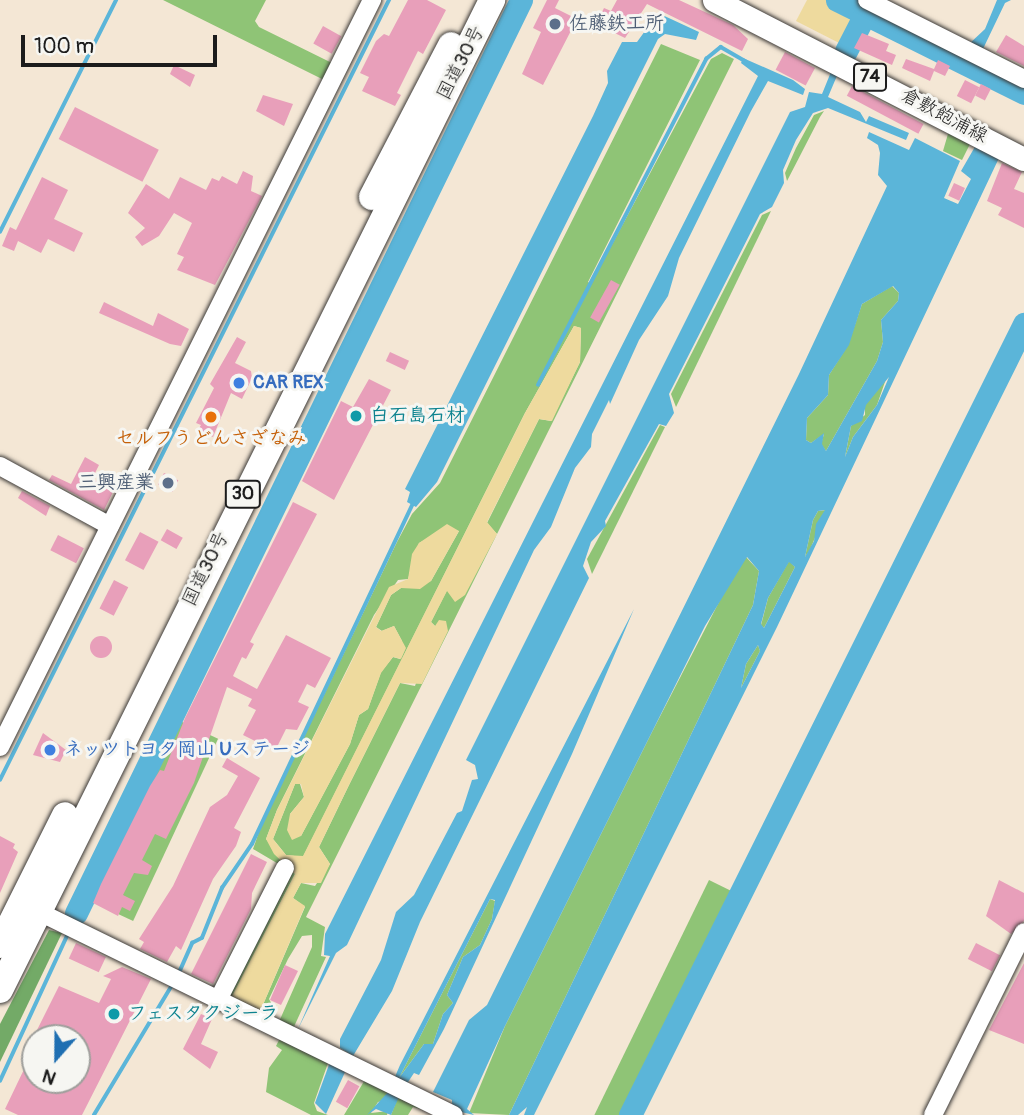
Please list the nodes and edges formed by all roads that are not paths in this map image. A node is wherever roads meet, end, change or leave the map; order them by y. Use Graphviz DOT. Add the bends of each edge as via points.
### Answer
graph roads {
  1 [pos="372,0"];
  2 [pos="473,0"];
  3 [pos="492,0"];
  4 [pos="714,0"];
  5 [pos="867,0"];
  6 [pos="1024,79"];
  7 [pos="1024,159"];
  8 [pos="0,466"];
  9 [pos="110,526"];
  10 [pos="0,747"];
  11 [pos="285,868"];
  12 [pos="30,907"];
  13 [pos="1024,932"];
  14 [pos="0,945"];
  15 [pos="0,990"];
  16 [pos="218,1000"];
  17 [pos="454,1115"];
  18 [pos="933,1115"];
  1 -- 9 [label="street"];
  2 -- 12 [label="highway, 国道30号 / 30"];
  3 -- 12 [label="highway, 国道30号 / 30" via="102,777"];
  4 -- 7 [label="main road, 倉敷飽浦線 / 74"];
  5 -- 6 [label="street"];
  8 -- 9 [label="street"];
  9 -- 10 [label="street"];
  11 -- 16 [label="street"];
  12 -- 14 [label="highway, 国道30号 / 30"];
  12 -- 15 [label="highway, 国道30号 / 30"];
  12 -- 16 [label="street"];
  13 -- 18 [label="street"];
  16 -- 17 [label="street"];
}
